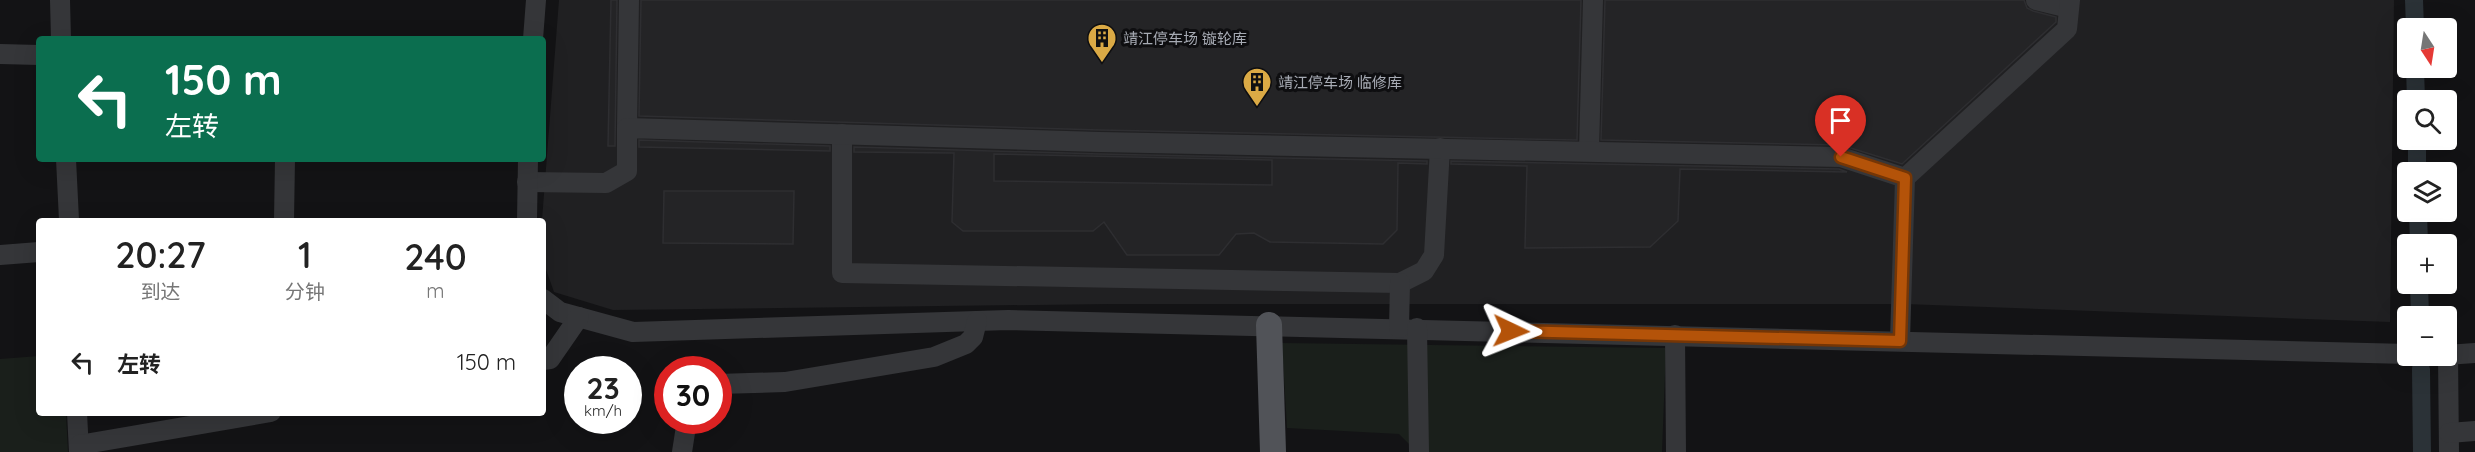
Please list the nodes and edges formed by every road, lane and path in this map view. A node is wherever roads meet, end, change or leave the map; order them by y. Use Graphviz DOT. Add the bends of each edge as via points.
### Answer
graph roads {
  1 [pos="60,0"];
  2 [pos="536,0"];
  3 [pos="629,0"];
  4 [pos="1593,0"];
  5 [pos="2036,0"];
  6 [pos="2069,4"];
  7 [pos="61,36"];
  8 [pos="533,36"];
  9 [pos="0,54"];
  10 [pos="36,55"];
  11 [pos="627,128"];
  12 [pos="842,134"];
  13 [pos="1440,148"];
  14 [pos="1589,150"];
  15 [pos="66,162"];
  16 [pos="285,162"];
  17 [pos="528,162"];
  18 [pos="1905,178"];
  19 [pos="527,182"];
  20 [pos="69,218"];
  21 [pos="284,218"];
  22 [pos="527,218"];
  23 [pos="36,252"];
  24 [pos="0,255"];
  25 [pos="1400,283"];
  26 [pos="546,300"];
  27 [pos="579,317"];
  28 [pos="977,321"];
  29 [pos="1269,325"];
  30 [pos="1408,328"];
  31 [pos="1675,335"];
  32 [pos="1900,341"];
  33 [pos="2475,353"];
  34 [pos="2397,354"];
  35 [pos="2457,354"];
  36 [pos="546,360"];
  37 [pos="2447,366"];
  38 [pos="732,384"];
  39 [pos="77,416"];
  40 [pos="250,416"];
  41 [pos="2475,431"];
  42 [pos="685,434"];
  43 [pos="2449,442"];
  44 [pos="79,449"];
  45 [pos="682,452"];
  46 [pos="1273,452"];
  47 [pos="1419,452"];
  48 [pos="1676,452"];
  1 -- 7 [label="street"];
  2 -- 8 [label="street"];
  3 -- 11 [label="street"];
  4 -- 14 [label="street"];
  5 -- 6 [label="street"];
  6 -- 18 [label="street" via="2067,29"];
  9 -- 10 [label="street"];
  11 -- 12 [label="street"];
  11 -- 19 [label="street" via="627,171 606,183"];
  12 -- 13 [label="street"];
  12 -- 25 [label="street" via="842,273"];
  13 -- 14 [label="street"];
  13 -- 25 [label="street" via="1434,255 1424,271"];
  14 -- 18 [label="street" via="1841,157"];
  15 -- 20 [label="street"];
  16 -- 21 [label="street"];
  17 -- 19 [label="street"];
  18 -- 32 [label="street"];
  19 -- 22 [label="street"];
  23 -- 24 [label="street"];
  25 -- 30 [label="street"];
  26 -- 27 [label="street" via="560,312"];
  27 -- 28 [label="street" via="633,332"];
  27 -- 36 [label="street"];
  28 -- 29 [label="street"];
  28 -- 38 [label="street" via="973,337 966,344 934,357 785,382"];
  29 -- 30 [label="street"];
  29 -- 46 [label="main road"];
  30 -- 31 [label="street"];
  30 -- 47 [label="street"];
  31 -- 32 [label="street"];
  31 -- 48 [label="street"];
  32 -- 34 [label="street"];
  33 -- 35 [label="street"];
  37 -- 43 [label="street"];
  39 -- 44 [label="street"];
  40 -- 44 [label="street"];
  41 -- 43 [label="street"];
  42 -- 45 [label="street"];
}
